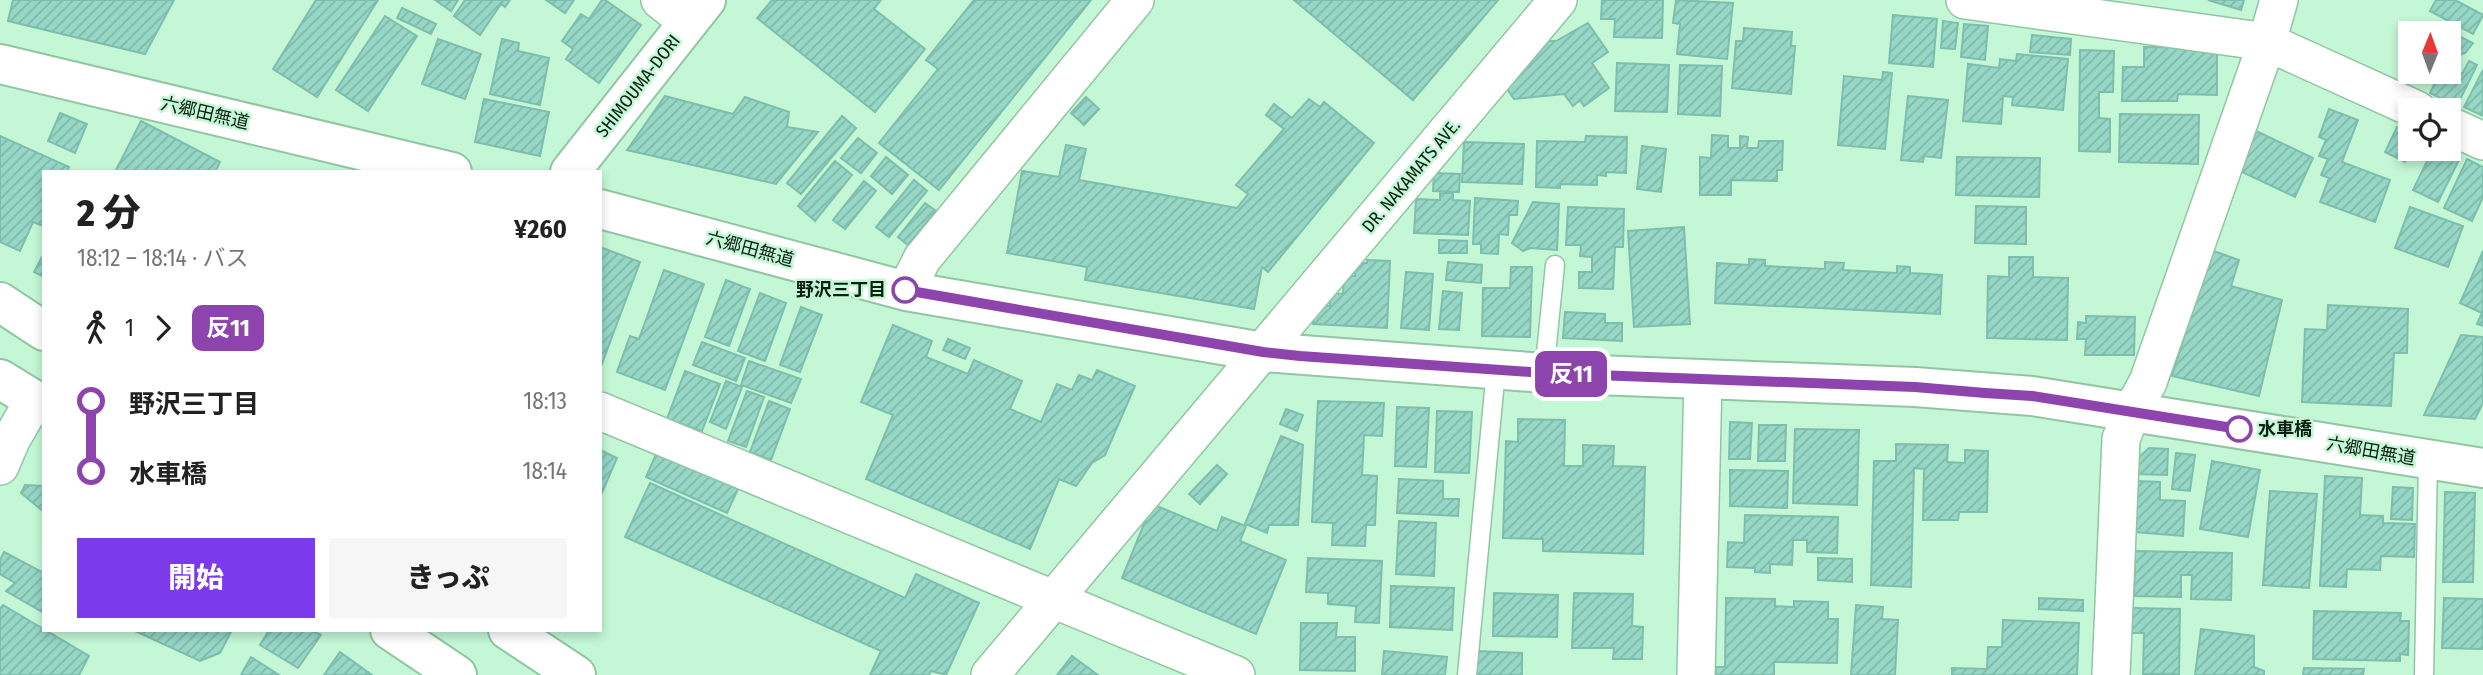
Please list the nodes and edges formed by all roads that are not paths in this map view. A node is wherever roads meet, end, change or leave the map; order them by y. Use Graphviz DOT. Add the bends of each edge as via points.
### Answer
graph roads {
  1 [pos="1135,0"];
  2 [pos="1558,0"];
  3 [pos="2279,0"];
  4 [pos="1987,1"];
  5 [pos="684,7"];
  6 [pos="2267,41"];
  7 [pos="0,64"];
  8 [pos="2398,101"];
  9 [pos="2461,131"];
  10 [pos="2483,141"];
  11 [pos="444,170"];
  12 [pos="571,170"];
  13 [pos="602,210"];
  14 [pos="1555,265"];
  15 [pos="905,290"];
  16 [pos="0,302"];
  17 [pos="42,330"];
  18 [pos="1263,352"];
  19 [pos="1496,370"];
  20 [pos="1544,373"];
  21 [pos="0,379"];
  22 [pos="1703,379"];
  23 [pos="39,403"];
  24 [pos="2132,411"];
  25 [pos="602,412"];
  26 [pos="2428,461"];
  27 [pos="0,466"];
  28 [pos="2483,468"];
  29 [pos="1053,599"];
  30 [pos="393,632"];
  31 [pos="511,632"];
  32 [pos="457,675"];
  33 [pos="576,675"];
  34 [pos="990,675"];
  35 [pos="1236,675"];
  36 [pos="1467,675"];
  37 [pos="1696,675"];
  38 [pos="2111,675"];
  39 [pos="2424,675"];
  1 -- 15 [label="street" via="922,259"];
  2 -- 18 [label="street, DR. NAKAMATS AVE."];
  3 -- 6 [label="street"];
  4 -- 6 [label="street"];
  5 -- 12 [label="street, SHIMOUMA-DORI"];
  6 -- 8 [label="street"];
  6 -- 24 [label="street" via="2148,382"];
  7 -- 11 [label="street, 六郷田無道"];
  9 -- 10 [label="street"];
  13 -- 15 [label="street, 六郷田無道"];
  14 -- 20 [label="lane"];
  15 -- 18 [label="street, 六郷田無道"];
  16 -- 17 [label="street"];
  18 -- 19 [label="street, 六郷田無道"];
  18 -- 29 [label="street, DR. NAKAMATS AVE."];
  19 -- 20 [label="street, 六郷田無道"];
  19 -- 36 [label="lane"];
  20 -- 22 [label="street, 六郷田無道"];
  21 -- 23 [label="street"];
  22 -- 24 [label="street, 六郷田無道" via="1915,387 2032,396"];
  22 -- 37 [label="street"];
  23 -- 27 [label="street" via="11,440"];
  24 -- 26 [label="street, 六郷田無道"];
  24 -- 38 [label="street" via="2122,439"];
  25 -- 29 [label="street"];
  26 -- 28 [label="street, 六郷田無道"];
  26 -- 39 [label="lane"];
  29 -- 34 [label="street, DR. NAKAMATS AVE."];
  29 -- 35 [label="street"];
  30 -- 32 [label="street"];
  31 -- 33 [label="street"];
}
